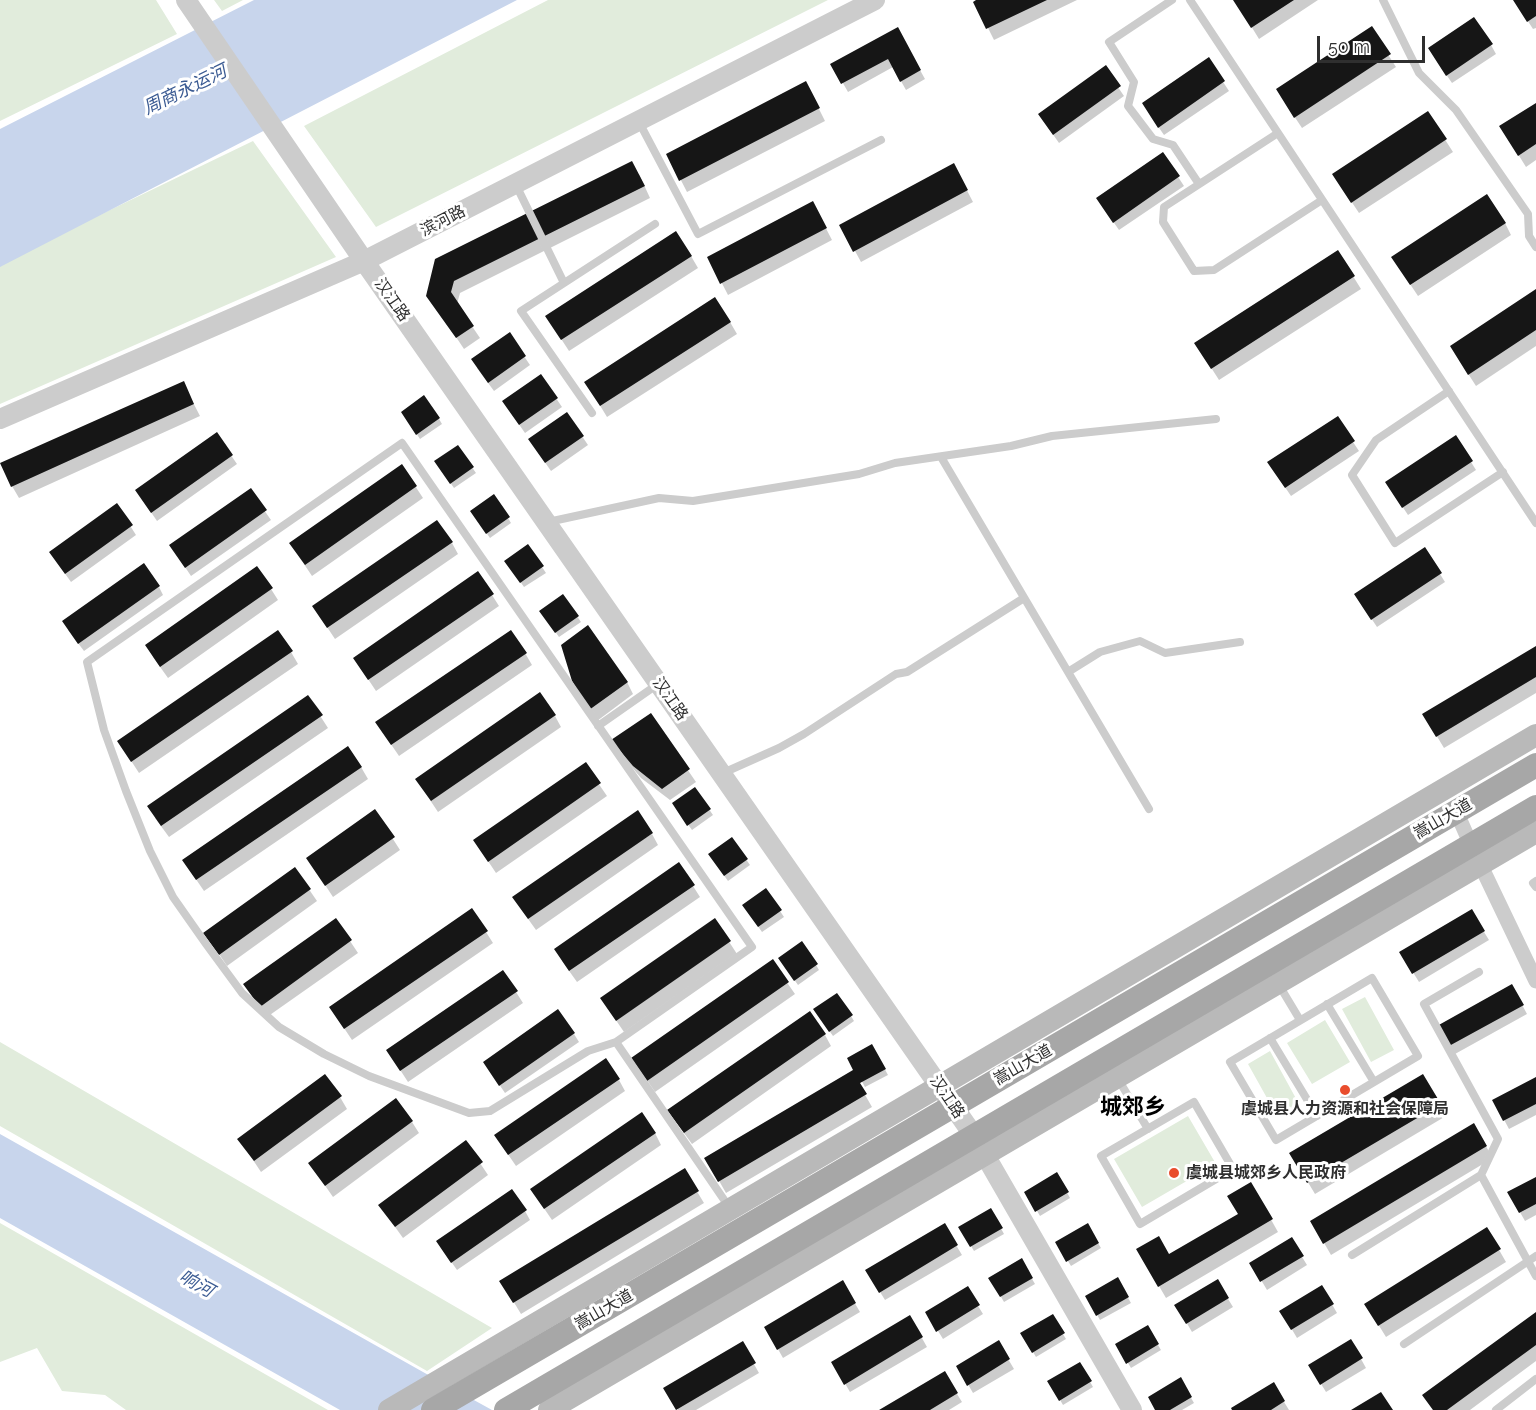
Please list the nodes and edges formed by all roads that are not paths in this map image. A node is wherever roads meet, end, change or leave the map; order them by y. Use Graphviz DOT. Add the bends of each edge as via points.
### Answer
graph roads {
  1 [pos="875,0"];
  2 [pos="1172,0"];
  3 [pos="1190,0"];
  4 [pos="1383,0"];
  5 [pos="189,4"];
  6 [pos="639,121"];
  7 [pos="1278,133"];
  8 [pos="881,140"];
  9 [pos="516,184"];
  10 [pos="1199,184"];
  11 [pos="1322,200"];
  12 [pos="655,224"];
  13 [pos="1536,247"];
  14 [pos="364,261"];
  15 [pos="564,283"];
  16 [pos="1449,391"];
  17 [pos="592,413"];
  18 [pos="0,419"];
  19 [pos="1216,419"];
  20 [pos="941,457"];
  21 [pos="1503,472"];
  22 [pos="547,523"];
  23 [pos="1536,523"];
  24 [pos="1024,597"];
  25 [pos="1240,642"];
  26 [pos="1068,672"];
  27 [pos="659,683"];
  28 [pos="598,726"];
  29 [pos="1536,735"];
  30 [pos="1536,765"];
  31 [pos="722,774"];
  32 [pos="1149,809"];
  33 [pos="1535,809"];
  34 [pos="1456,811"];
  35 [pos="1536,832"];
  36 [pos="1476,855"];
  37 [pos="1536,881"];
  38 [pos="1536,888"];
  39 [pos="1479,972"];
  40 [pos="1272,974"];
  41 [pos="1536,981"];
  42 [pos="1327,1004"];
  43 [pos="1300,1020"];
  44 [pos="1270,1038"];
  45 [pos="616,1042"];
  46 [pos="1111,1068"];
  47 [pos="1374,1082"];
  48 [pos="946,1096"];
  49 [pos="1317,1116"];
  50 [pos="1148,1129"];
  51 [pos="979,1145"];
  52 [pos="1481,1176"];
  53 [pos="736,1219"];
  54 [pos="1352,1255"];
  55 [pos="1536,1257"];
  56 [pos="1528,1262"];
  57 [pos="1536,1276"];
  58 [pos="1404,1344"];
  59 [pos="1536,1379"];
  60 [pos="546,1399"];
  61 [pos="389,1410"];
  62 [pos="433,1410"];
  63 [pos="506,1410"];
  64 [pos="1132,1410"];
  65 [pos="1496,1410"];
  1 -- 6 [label="street, 滨河路"];
  2 -- 10 [label="lane" via="1109,42 1134,82 1128,106 1153,139 1173,145"];
  3 -- 7 [label="lane"];
  4 -- 13 [label="lane" via="1419,73 1456,110 1528,214 1529,236"];
  5 -- 14 [label="street, 汉江路"];
  6 -- 8 [label="lane" via="698,234"];
  6 -- 9 [label="street, 滨河路"];
  7 -- 10 [label="lane"];
  7 -- 11 [label="lane"];
  9 -- 14 [label="street, 滨河路"];
  9 -- 15 [label="lane"];
  10 -- 11 [label="lane" via="1164,207 1163,222 1194,270 1214,270"];
  11 -- 16 [label="lane"];
  12 -- 15 [label="lane"];
  14 -- 18 [label="street, 滨河路"];
  14 -- 22 [label="street, 汉江路"];
  15 -- 17 [label="lane" via="521,311"];
  16 -- 21 [label="lane"];
  16 -- 21 [label="lane" via="1376,440 1352,475 1395,543"];
  19 -- 20 [label="lane" via="1052,436"];
  20 -- 22 [label="lane" via="693,501 659,498"];
  20 -- 24 [label="lane"];
  21 -- 23 [label="lane"];
  22 -- 27 [label="street, 汉江路"];
  24 -- 26 [label="lane"];
  24 -- 31 [label="lane" via="804,734"];
  25 -- 26 [label="lane" via="1165,653 1140,641 1100,651"];
  26 -- 32 [label="lane"];
  27 -- 28 [label="lane"];
  27 -- 31 [label="street, 汉江路"];
  28 -- 45 [label="lane" via="752,947"];
  28 -- 45 [label="lane" via="402,443 87,662 122,781 173,897 242,993 279,1027 369,1076 469,1113 490,1111 588,1051"];
  29 -- 48 [label="main road"];
  30 -- 34 [label="main road, 嵩山大道"];
  31 -- 48 [label="street, 汉江路"];
  33 -- 36 [label="main road"];
  34 -- 36 [label="street"];
  34 -- 48 [label="main road, 嵩山大道"];
  35 -- 36 [label="main road"];
  36 -- 40 [label="main road"];
  36 -- 41 [label="street"];
  37 -- 38 [label="lane"];
  39 -- 52 [label="lane" via="1424,1004 1498,1139"];
  40 -- 43 [label="lane"];
  40 -- 46 [label="main road"];
  42 -- 43 [label="lane"];
  42 -- 47 [label="lane"];
  42 -- 47 [label="lane" via="1372,978 1418,1056"];
  43 -- 44 [label="lane"];
  44 -- 49 [label="lane"];
  44 -- 49 [label="lane" via="1230,1062 1276,1140"];
  45 -- 53 [label="lane"];
  46 -- 50 [label="lane"];
  46 -- 51 [label="main road"];
  47 -- 49 [label="lane"];
  48 -- 51 [label="street, 汉江路"];
  48 -- 53 [label="main road, 嵩山大道"];
  50 -- 50 [label="lane" via="1101,1156 1140,1224 1233,1169 1194,1102"];
  51 -- 60 [label="main road"];
  51 -- 64 [label="street, 汉江路"];
  52 -- 54 [label="lane"];
  52 -- 56 [label="lane"];
  53 -- 61 [label="main road"];
  53 -- 62 [label="main road, 嵩山大道"];
  55 -- 56 [label="lane"];
  56 -- 57 [label="lane"];
  56 -- 58 [label="lane"];
  59 -- 65 [label="lane"];
  60 -- 63 [label="main road"];
}
